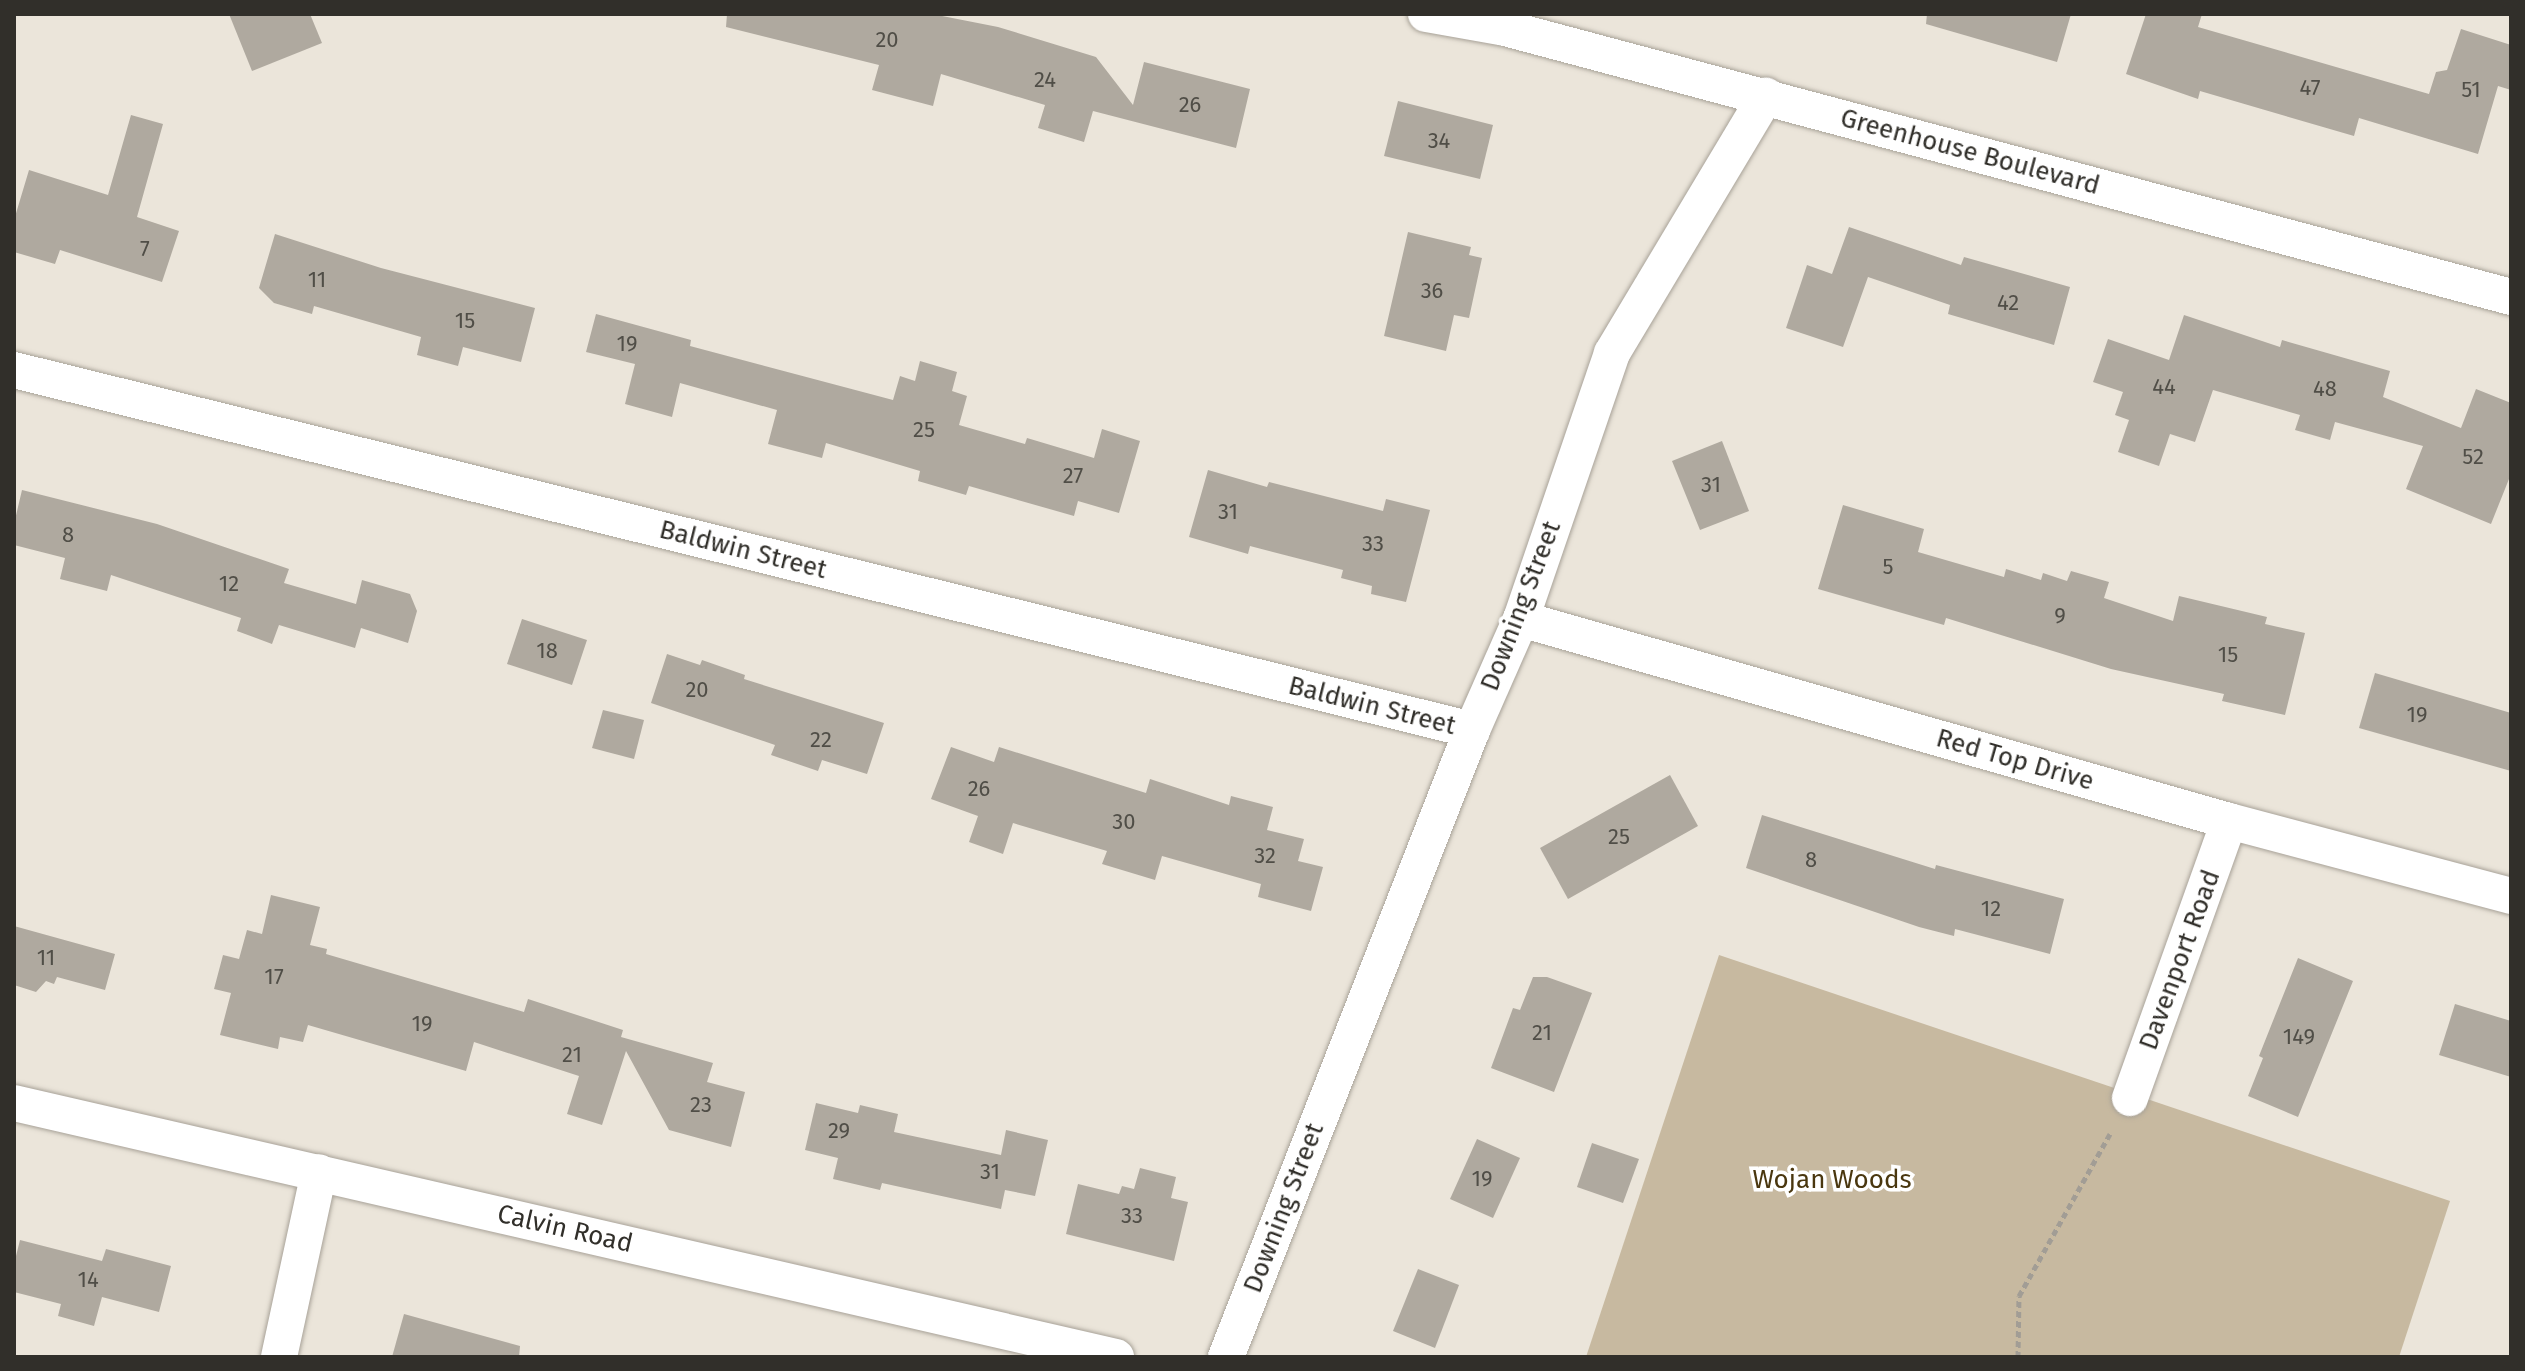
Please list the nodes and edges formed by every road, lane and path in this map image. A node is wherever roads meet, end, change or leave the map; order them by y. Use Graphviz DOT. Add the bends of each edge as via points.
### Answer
graph roads {
  1 [pos="1426,14"];
  2 [pos="1766,96"];
  3 [pos="2511,297"];
  4 [pos="14,370"];
  5 [pos="1521,619"];
  6 [pos="1472,730"];
  7 [pos="2229,821"];
  8 [pos="2511,896"];
  9 [pos="2130,1098"];
  10 [pos="14,1103"];
  11 [pos="319,1172"];
  12 [pos="279,1357"];
  13 [pos="1116,1357"];
  14 [pos="1226,1357"];
  15 [pos="2018,1357"];
  1 -- 2 [label="street, Greenhouse Boulevard" via="1505,28"];
  2 -- 3 [label="street, Greenhouse Boulevard"];
  2 -- 5 [label="street, Downing Street" via="1612,353"];
  4 -- 6 [label="street, Baldwin Street"];
  5 -- 6 [label="street, Downing Street"];
  5 -- 7 [label="street, Red Top Drive"];
  6 -- 14 [label="street, Downing Street"];
  7 -- 8 [label="street, Red Top Drive"];
  7 -- 9 [label="street, Davenport Road"];
  9 -- 15 [label="path" via="2019,1296"];
  10 -- 11 [label="street, Calvin Road"];
  11 -- 12 [label="street"];
  11 -- 13 [label="street, Calvin Road"];
}
